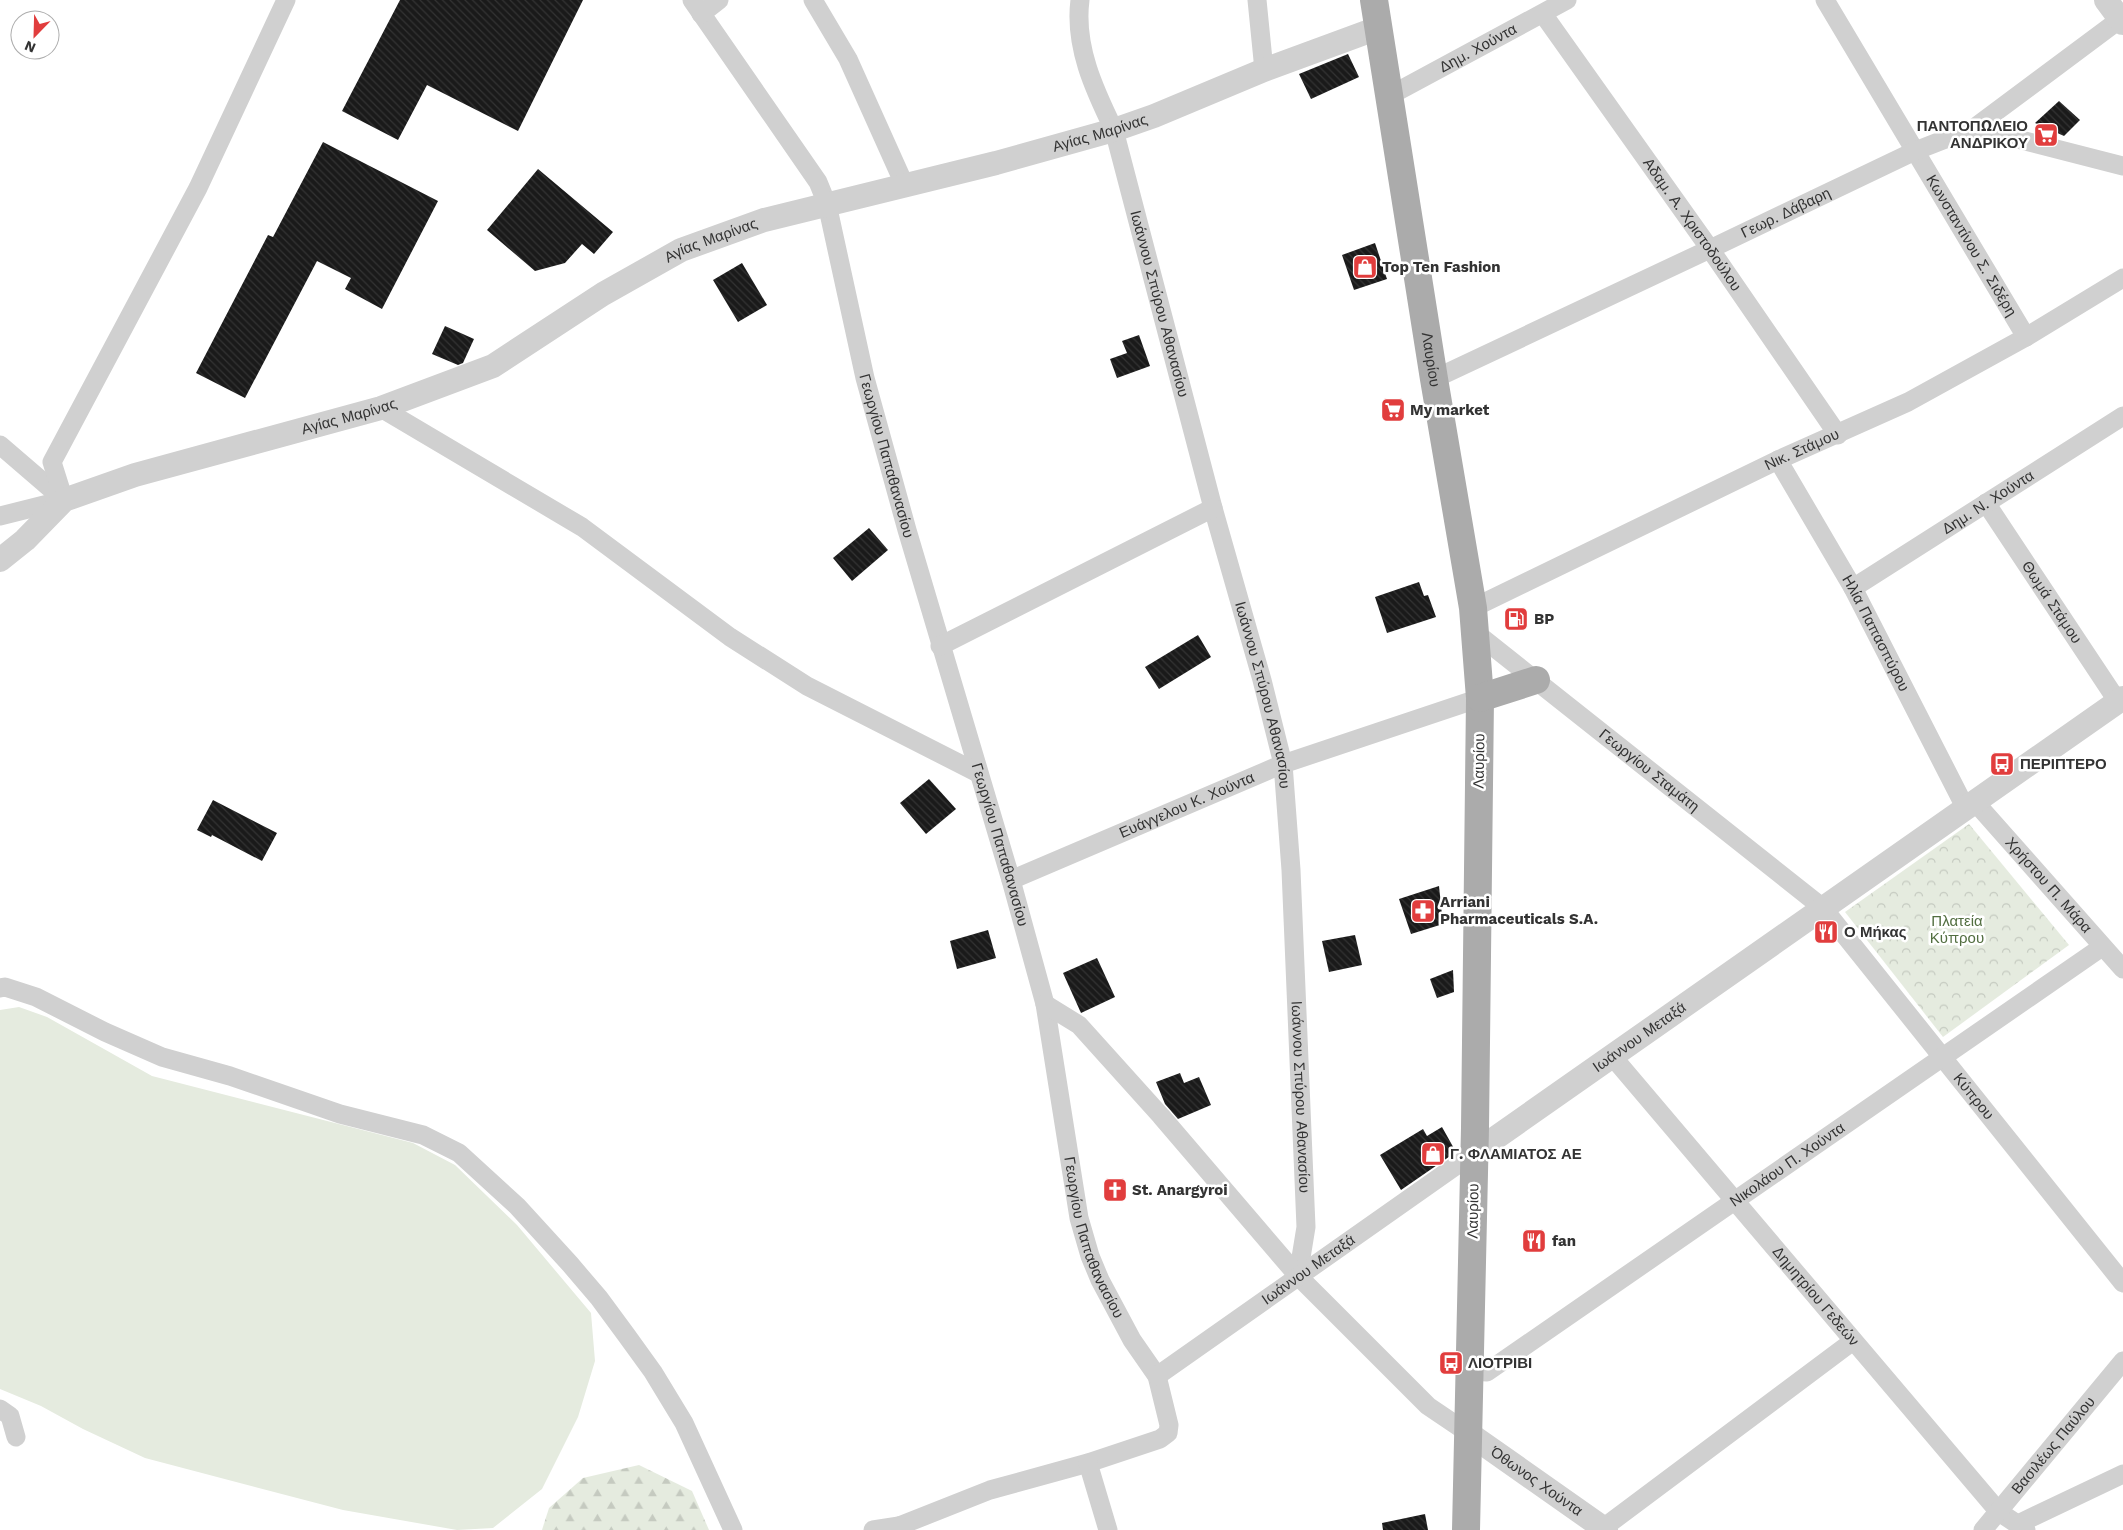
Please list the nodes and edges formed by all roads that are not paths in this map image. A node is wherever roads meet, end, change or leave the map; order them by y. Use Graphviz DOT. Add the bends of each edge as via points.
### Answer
graph roads {
  1 [pos="286,0"];
  2 [pos="718,0"];
  3 [pos="813,0"];
  4 [pos="1080,0"];
  5 [pos="1257,0"];
  6 [pos="1374,0"];
  7 [pos="1567,0"];
  8 [pos="1825,0"];
  9 [pos="2106,0"];
  10 [pos="696,7"];
  11 [pos="1543,14"];
  12 [pos="2122,20"];
  13 [pos="1378,28"];
  14 [pos="1264,70"];
  15 [pos="1389,96"];
  16 [pos="1974,128"];
  17 [pos="1114,130"];
  18 [pos="1915,151"];
  19 [pos="2123,166"];
  20 [pos="905,186"];
  21 [pos="827,204"];
  22 [pos="1710,249"];
  23 [pos="2123,278"];
  24 [pos="2026,337"];
  25 [pos="1434,379"];
  26 [pos="381,408"];
  27 [pos="2123,416"];
  28 [pos="1838,435"];
  29 [pos="0,445"];
  30 [pos="1778,460"];
  31 [pos="64,500"];
  32 [pos="1986,502"];
  33 [pos="1213,508"];
  34 [pos="0,516"];
  35 [pos="0,560"];
  36 [pos="1853,588"];
  37 [pos="1475,620"];
  38 [pos="940,646"];
  39 [pos="1536,680"];
  40 [pos="1480,698"];
  41 [pos="2120,700"];
  42 [pos="1283,764"];
  43 [pos="978,773"];
  44 [pos="1971,805"];
  45 [pos="1011,880"];
  46 [pos="1823,908"];
  47 [pos="2102,947"];
  48 [pos="2123,969"];
  49 [pos="0,988"];
  50 [pos="1045,1004"];
  51 [pos="1612,1056"];
  52 [pos="1942,1056"];
  53 [pos="1474,1153"];
  54 [pos="1735,1202"];
  55 [pos="1298,1276"];
  56 [pos="2123,1283"];
  57 [pos="1853,1341"];
  58 [pos="2123,1361"];
  59 [pos="1470,1371"];
  60 [pos="1157,1376"];
  61 [pos="0,1409"];
  62 [pos="1468,1433"];
  63 [pos="16,1437"];
  64 [pos="1088,1463"];
  65 [pos="2123,1474"];
  66 [pos="1999,1512"];
  67 [pos="2022,1527"];
  68 [pos="897,1528"];
  69 [pos="1604,1529"];
  70 [pos="733,1530"];
  71 [pos="873,1530"];
  72 [pos="1108,1530"];
  73 [pos="1466,1530"];
  74 [pos="1983,1530"];
  1 -- 31 [label="street" via="198,188 52,462"];
  2 -- 10 [label="street"];
  3 -- 20 [label="street" via="848,59"];
  4 -- 17 [label="street, Ιωάννου Σπύρου Αθανασίου" via="1080,44"];
  5 -- 14 [label="street"];
  6 -- 13 [label="main road, Λαυρίου"];
  7 -- 11 [label="street, Δημ. Χούντα"];
  8 -- 18 [label="street, Κωνσταντίνου Σ. Σιδέρη"];
  9 -- 12 [label="street"];
  10 -- 21 [label="street, Γεωργίου Παπαθανασίου" via="818,182"];
  11 -- 15 [label="street, Δημ. Χούντα"];
  11 -- 22 [label="street, Αδαμ. Α. Χριστοδούλου"];
  12 -- 16 [label="street, Γεωρ. Δάβαρη"];
  13 -- 14 [label="street, Αγίας Μαρίνας"];
  13 -- 15 [label="main road, Λαυρίου"];
  14 -- 17 [label="street, Αγίας Μαρίνας"];
  15 -- 25 [label="main road, Λαυρίου"];
  16 -- 18 [label="street, Γεωρ. Δάβαρη"];
  16 -- 19 [label="street"];
  17 -- 20 [label="street, Αγίας Μαρίνας"];
  17 -- 33 [label="street, Ιωάννου Σπύρου Αθανασίου"];
  18 -- 22 [label="street, Γεωρ. Δάβαρη"];
  18 -- 24 [label="street, Κωνσταντίνου Σ. Σιδέρη"];
  20 -- 21 [label="street, Αγίας Μαρίνας"];
  21 -- 26 [label="street, Αγίας Μαρίνας" via="764,220 681,250 603,294 493,366"];
  21 -- 38 [label="street, Γεωργίου Παπαθανασίου" via="865,378"];
  22 -- 25 [label="street, Γεωρ. Δάβαρη"];
  22 -- 28 [label="street, Αδαμ. Α. Χριστοδούλου"];
  23 -- 24 [label="street, Νικ. Στάμου"];
  24 -- 28 [label="street, Νικ. Στάμου" via="1908,402"];
  25 -- 37 [label="main road, Λαυρίου"];
  26 -- 31 [label="street, Αγίας Μαρίνας" via="135,474"];
  26 -- 43 [label="street" via="582,527 730,637 807,686"];
  27 -- 32 [label="street, Δημ. Ν. Χούντα"];
  28 -- 30 [label="street, Νικ. Στάμου"];
  29 -- 31 [label="street"];
  30 -- 36 [label="street, Ηλία Παπασπύρου"];
  30 -- 37 [label="street, Νικ. Στάμου"];
  31 -- 34 [label="street, Αγίας Μαρίνας"];
  31 -- 35 [label="street" via="25,540"];
  32 -- 36 [label="street, Δημ. Ν. Χούντα"];
  32 -- 41 [label="street, Θωμά Στάμου"];
  33 -- 38 [label="street"];
  33 -- 42 [label="street, Ιωάννου Σπύρου Αθανασίου"];
  36 -- 44 [label="street, Ηλία Παπασπύρου"];
  37 -- 39 [label="street, Γεωργίου Σταμάτη"];
  37 -- 40 [label="main road, Λαυρίου"];
  38 -- 43 [label="street, Γεωργίου Παπαθανασίου"];
  39 -- 40 [label="main road"];
  39 -- 46 [label="street, Γεωργίου Σταμάτη"];
  40 -- 42 [label="street, Ευάγγελου Κ. Χούντα"];
  40 -- 53 [label="main road, Λαυρίου"];
  41 -- 44 [label="street, Ιωάννου Μεταξά"];
  42 -- 45 [label="street, Ευάγγελου Κ. Χούντα"];
  42 -- 55 [label="street, Ιωάννου Σπύρου Αθανασίου" via="1292,880 1306,1227"];
  43 -- 45 [label="street, Γεωργίου Παπαθανασίου"];
  44 -- 46 [label="street, Ιωάννου Μεταξά"];
  44 -- 47 [label="street, Χρήστου Π. Μάρα"];
  45 -- 50 [label="street, Γεωργίου Παπαθανασίου"];
  46 -- 51 [label="street, Ιωάννου Μεταξά"];
  46 -- 52 [label="street, Κύπρου"];
  47 -- 48 [label="street, Χρήστου Π. Μάρα"];
  47 -- 52 [label="street, Νικολάου Π. Χούντα"];
  49 -- 70 [label="street" via="36,997 162,1057 230,1076 340,1114 423,1135 459,1153 516,1206 570,1264 628,1336 684,1423"];
  50 -- 55 [label="street" via="1079,1025"];
  50 -- 60 [label="street, Γεωργίου Παπαθανασίου" via="1079,1218 1090,1256 1132,1340"];
  51 -- 53 [label="street, Ιωάννου Μεταξά"];
  51 -- 54 [label="street, Δημητρίου Γεδεών"];
  52 -- 54 [label="street, Νικολάου Π. Χούντα"];
  52 -- 56 [label="street, Κύπρου"];
  53 -- 55 [label="street, Ιωάννου Μεταξά"];
  53 -- 59 [label="main road, Λαυρίου"];
  54 -- 57 [label="street, Δημητρίου Γεδεών"];
  54 -- 59 [label="street, Νικολάου Π. Χούντα" via="1486,1372"];
  55 -- 60 [label="street, Ιωάννου Μεταξά"];
  55 -- 62 [label="street" via="1428,1406"];
  57 -- 66 [label="street, Δημητρίου Γεδεών"];
  57 -- 69 [label="street"];
  58 -- 66 [label="street, Βασιλέως Παύλου"];
  59 -- 62 [label="main road, Λαυρίου"];
  60 -- 64 [label="street, Γεωργίου Παπαθανασίου" via="1168,1433 1160,1439"];
  61 -- 63 [label="street" via="10,1416"];
  62 -- 69 [label="street, Όθωνος Χούντα"];
  62 -- 73 [label="main road, Λαυρίου"];
  64 -- 68 [label="street, Γεωργίου Παπαθανασίου" via="990,1490"];
  64 -- 72 [label="street"];
  65 -- 67 [label="street"];
  66 -- 67 [label="street, Δημητρίου Γεδεών"];
  66 -- 74 [label="street, Βασιλέως Παύλου"];
  68 -- 71 [label="street, Γεωργίου Παπαθανασίου"];
}
